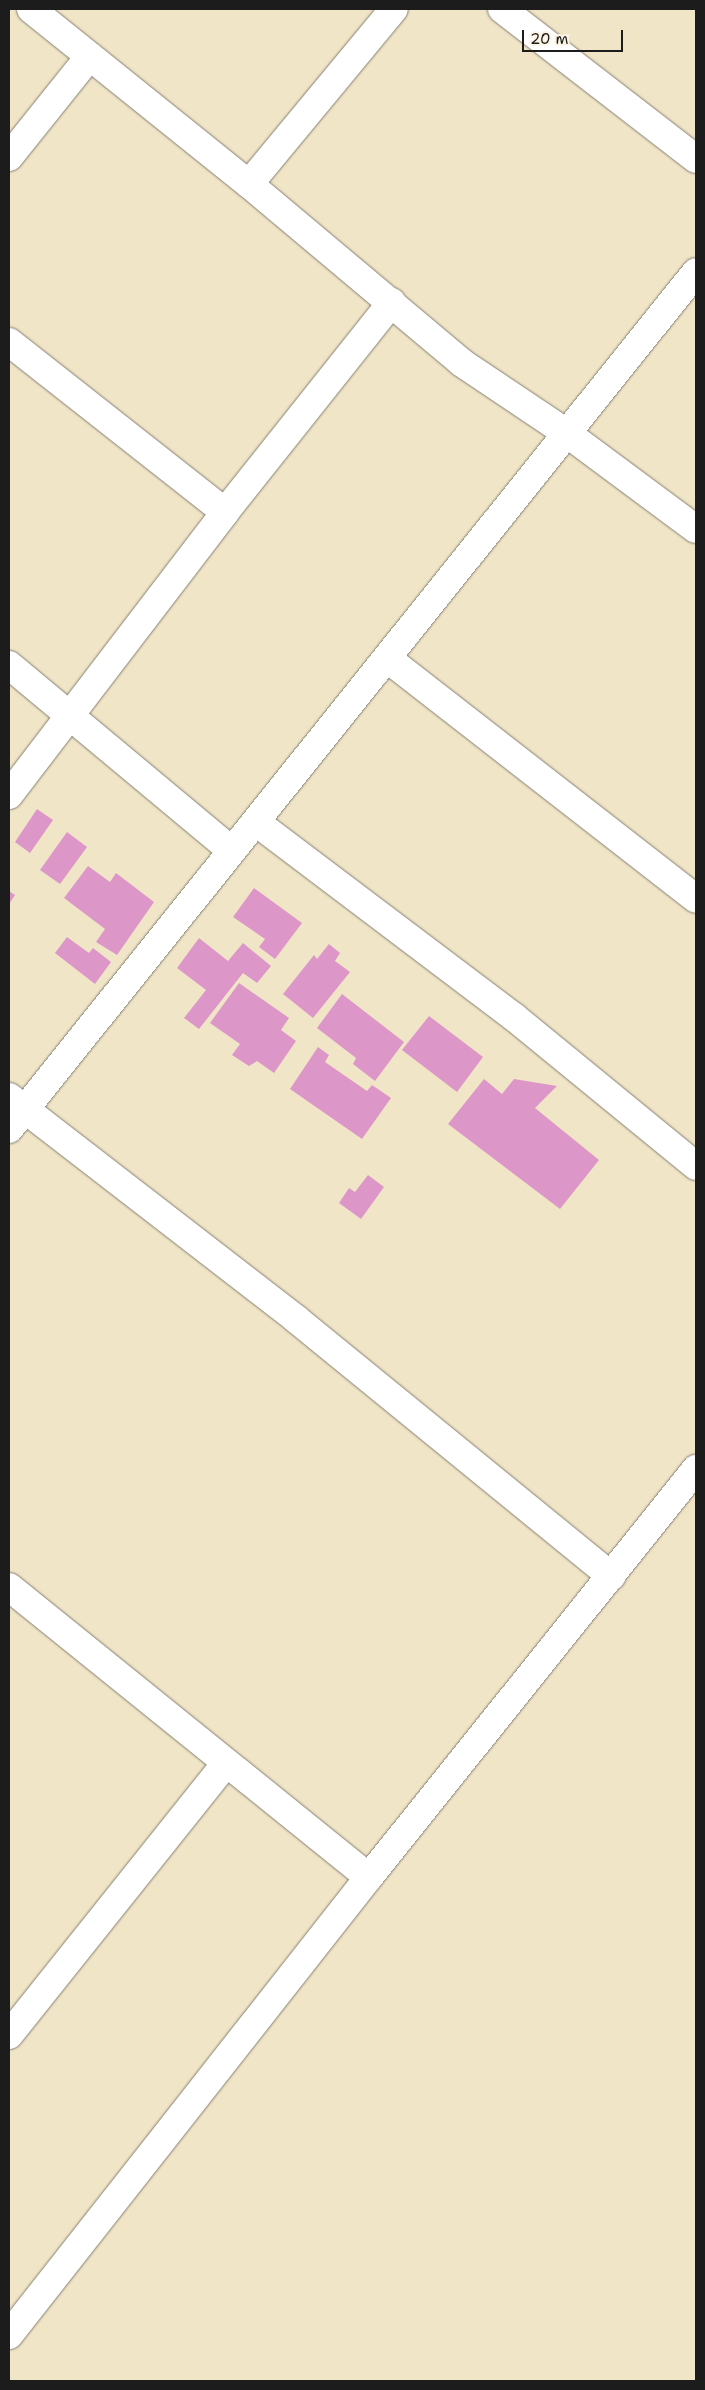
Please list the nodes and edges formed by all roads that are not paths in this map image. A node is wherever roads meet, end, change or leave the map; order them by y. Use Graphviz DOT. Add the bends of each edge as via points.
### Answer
graph roads {
  1 [pos="31,9"];
  2 [pos="394,9"];
  3 [pos="502,9"];
  4 [pos="90,56"];
  5 [pos="9,157"];
  6 [pos="696,159"];
  7 [pos="249,184"];
  8 [pos="696,272"];
  9 [pos="392,302"];
  10 [pos="9,342"];
  11 [pos="568,434"];
  12 [pos="225,512"];
  13 [pos="696,529"];
  14 [pos="388,659"];
  15 [pos="9,666"];
  16 [pos="70,717"];
  17 [pos="9,795"];
  18 [pos="256,822"];
  19 [pos="232,851"];
  20 [pos="696,900"];
  21 [pos="14,1112"];
  22 [pos="696,1166"];
  23 [pos="696,1469"];
  24 [pos="611,1576"];
  25 [pos="11,1593"];
  26 [pos="226,1763"];
  27 [pos="369,1877"];
  28 [pos="9,2035"];
  29 [pos="9,2335"];
  1 -- 4 [label="street"];
  2 -- 7 [label="street"];
  3 -- 6 [label="street"];
  4 -- 5 [label="street"];
  4 -- 7 [label="street"];
  7 -- 9 [label="street"];
  8 -- 11 [label="street"];
  9 -- 11 [label="street" via="462,363"];
  9 -- 12 [label="street"];
  10 -- 12 [label="street"];
  11 -- 13 [label="street"];
  11 -- 14 [label="street"];
  12 -- 16 [label="street"];
  14 -- 18 [label="street"];
  14 -- 20 [label="street"];
  15 -- 16 [label="street"];
  16 -- 17 [label="street"];
  16 -- 19 [label="street"];
  18 -- 19 [label="street"];
  18 -- 22 [label="street" via="514,1017"];
  19 -- 21 [label="street"];
  21 -- 24 [label="street" via="296,1319"];
  23 -- 24 [label="street"];
  24 -- 27 [label="street"];
  25 -- 26 [label="street"];
  26 -- 27 [label="street"];
  26 -- 28 [label="street"];
  27 -- 29 [label="street"];
}
